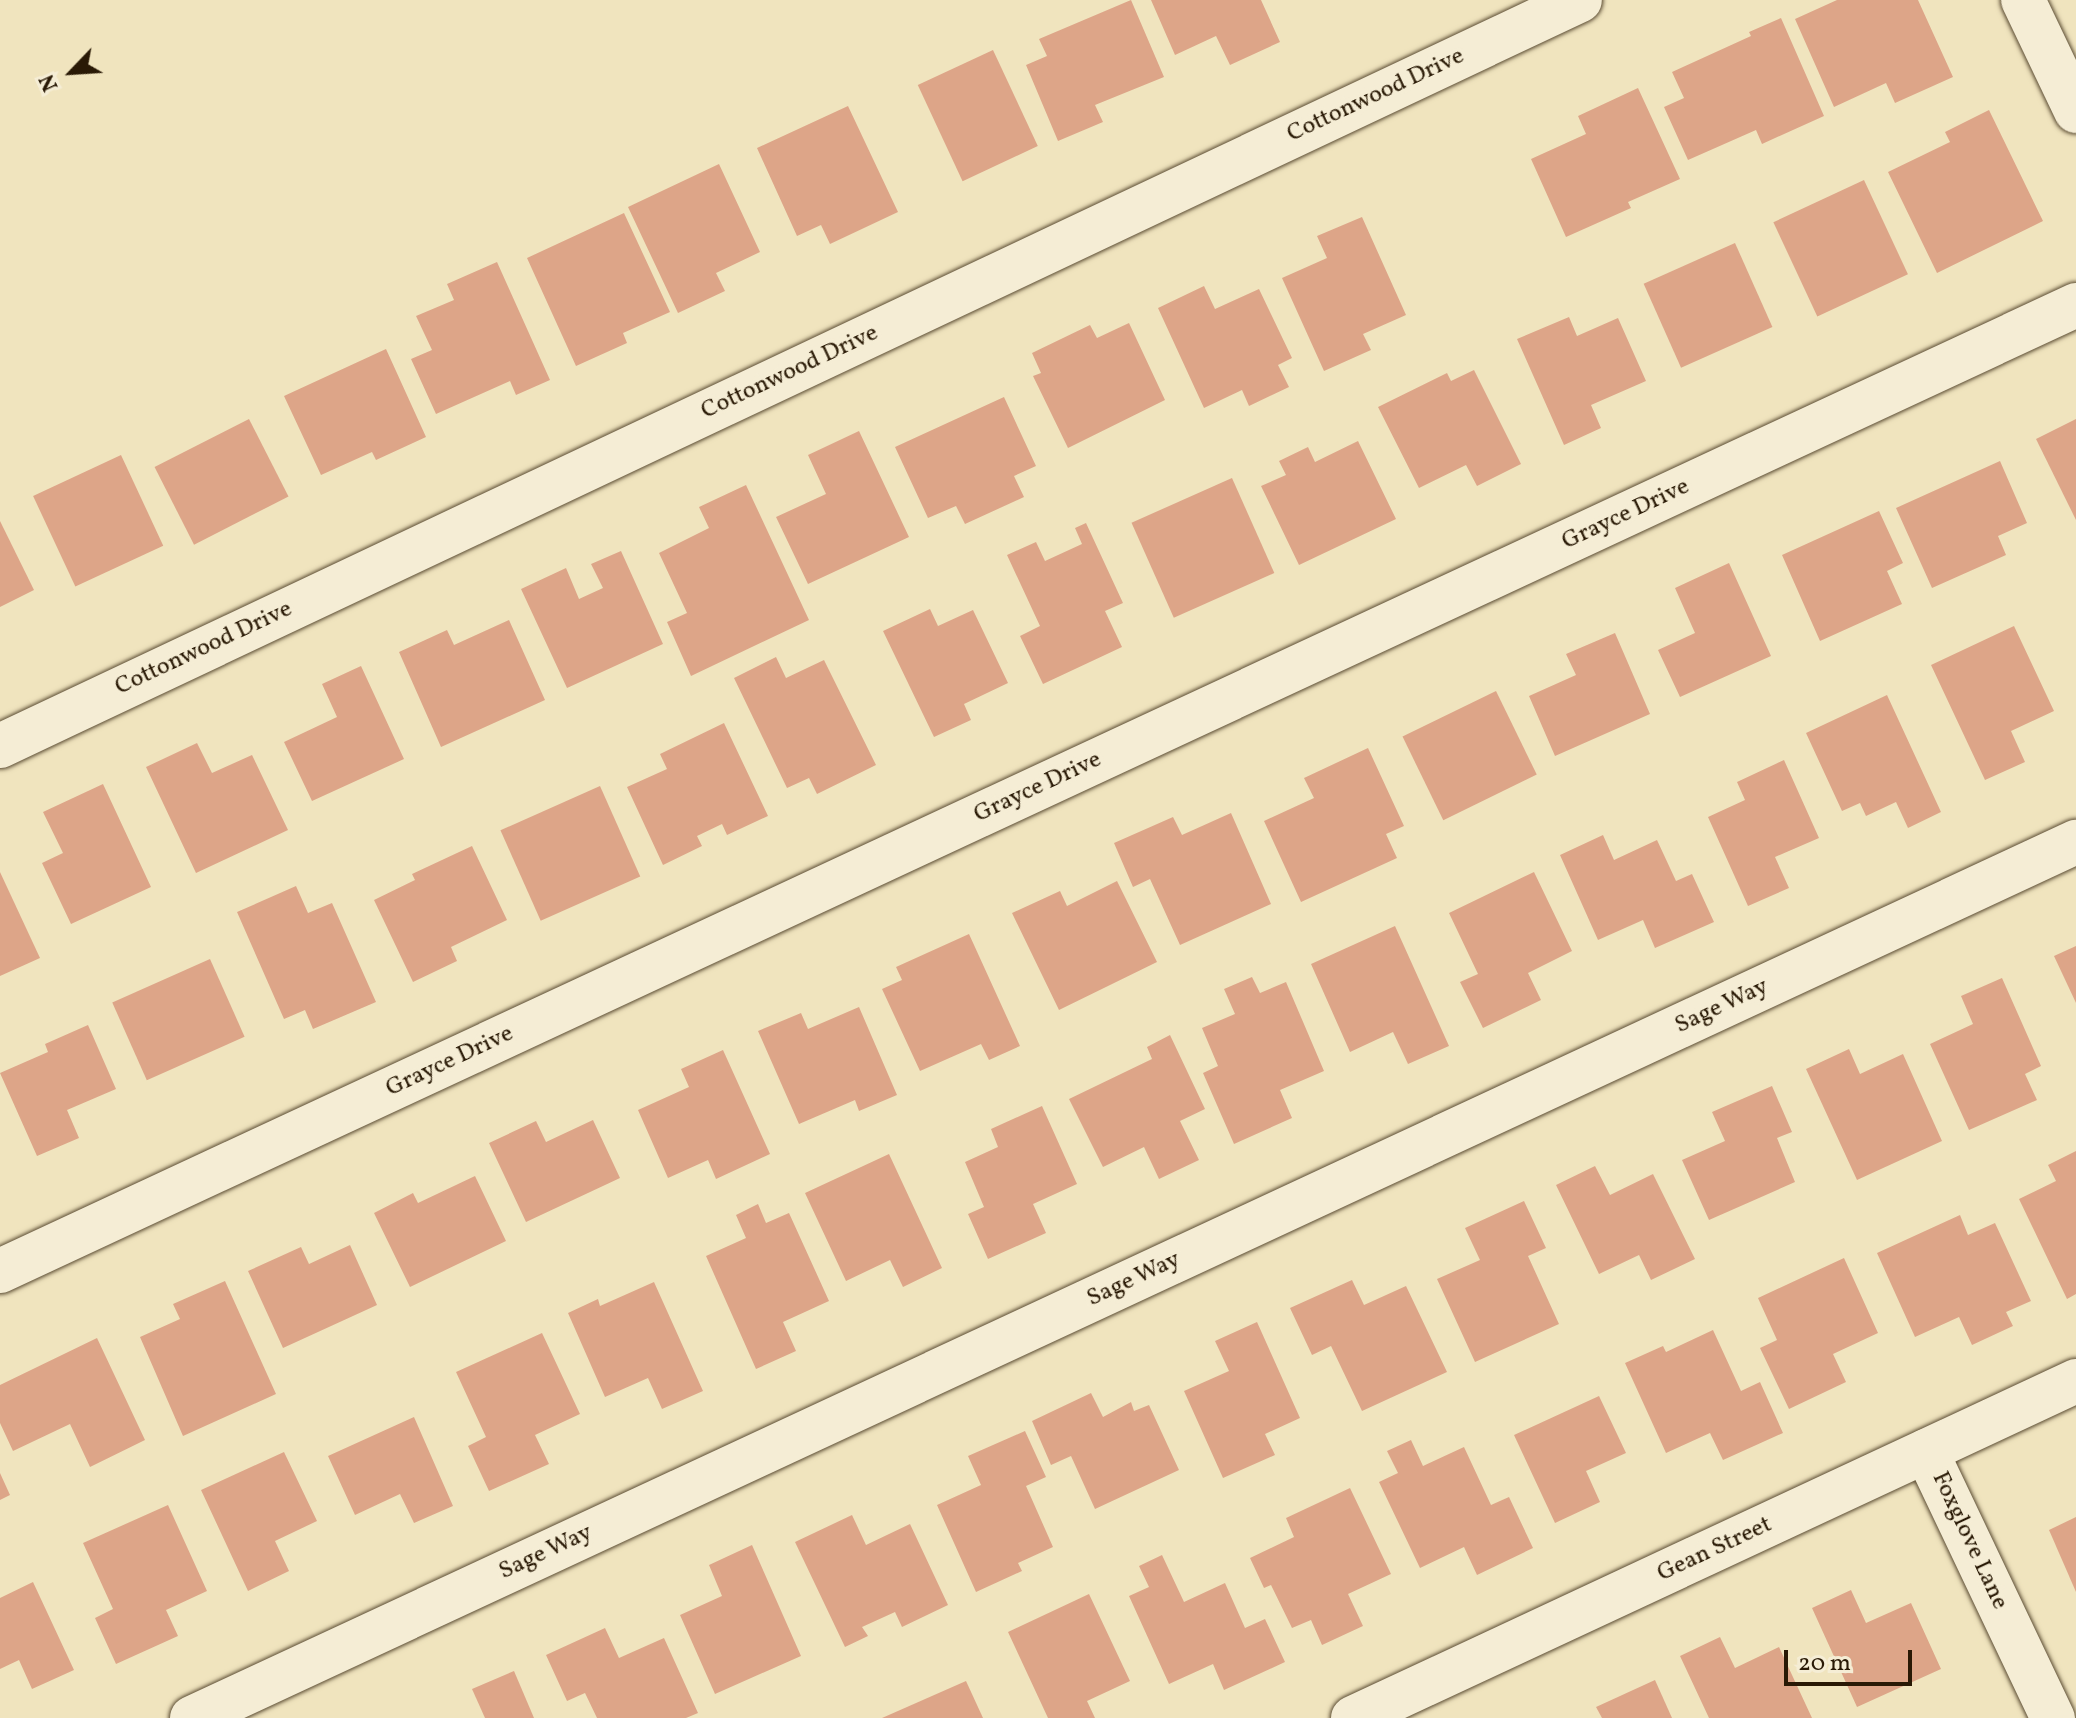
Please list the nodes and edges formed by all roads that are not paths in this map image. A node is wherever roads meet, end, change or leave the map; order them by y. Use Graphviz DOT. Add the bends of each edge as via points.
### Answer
graph roads {
  1 [pos="1580,0"];
  2 [pos="2023,0"];
  3 [pos="2076,111"];
  4 [pos="2076,305"];
  5 [pos="0,746"];
  6 [pos="2076,842"];
  7 [pos="0,1271"];
  8 [pos="2076,1381"];
  9 [pos="1926,1451"];
  10 [pos="192,1718"];
  11 [pos="1353,1718"];
  12 [pos="2053,1718"];
  1 -- 5 [label="street, Cottonwood Drive"];
  2 -- 3 [label="street"];
  4 -- 7 [label="street, Grayce Drive"];
  6 -- 10 [label="street, Sage Way"];
  8 -- 9 [label="street, Gean Street"];
  9 -- 11 [label="street, Gean Street"];
  9 -- 12 [label="street, Foxglove Lane"];
}
